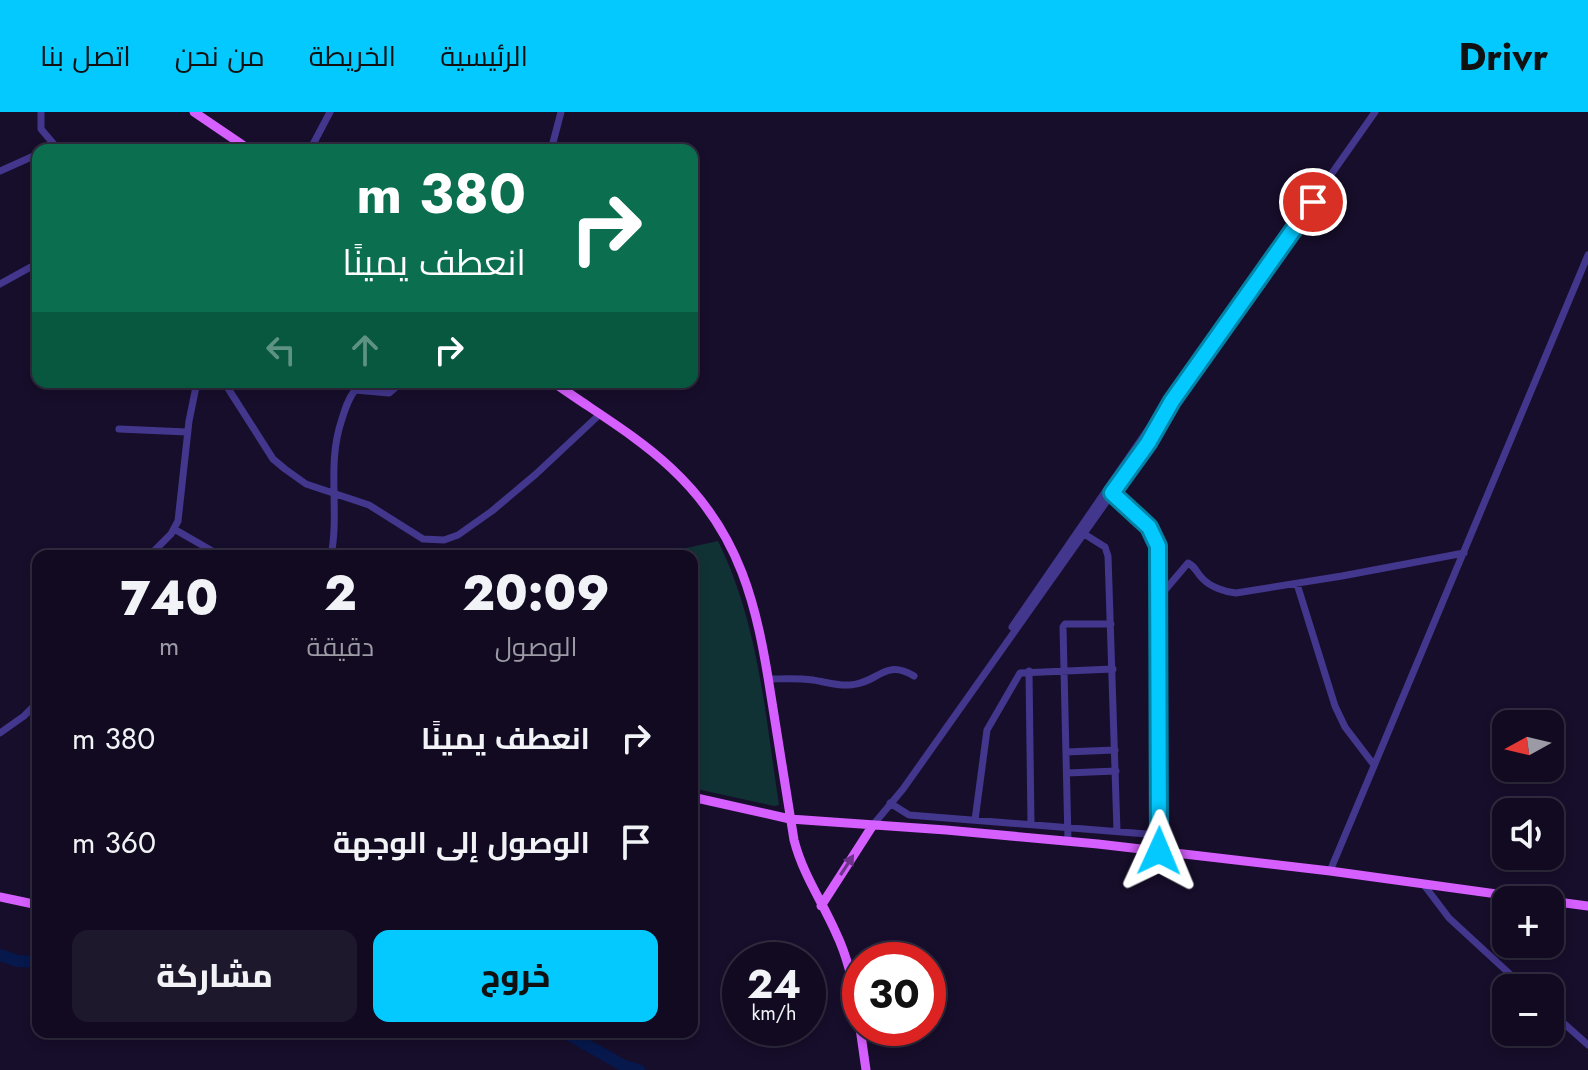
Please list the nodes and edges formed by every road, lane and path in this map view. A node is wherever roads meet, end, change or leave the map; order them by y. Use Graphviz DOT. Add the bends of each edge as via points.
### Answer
graph roads {
  1 [pos="41,112"];
  2 [pos="194,112"];
  3 [pos="330,112"];
  4 [pos="561,112"];
  5 [pos="1375,112"];
  6 [pos="53,144"];
  7 [pos="241,144"];
  8 [pos="313,144"];
  9 [pos="553,144"];
  10 [pos="32,157"];
  11 [pos="0,171"];
  12 [pos="1588,255"];
  13 [pos="32,266"];
  14 [pos="0,284"];
  15 [pos="196,388"];
  16 [pos="228,388"];
  17 [pos="395,388"];
  18 [pos="561,388"];
  19 [pos="1172,401"];
  20 [pos="599,415"];
  21 [pos="119,429"];
  22 [pos="187,432"];
  23 [pos="333,493"];
  24 [pos="1112,493"];
  25 [pos="174,529"];
  26 [pos="1081,532"];
  27 [pos="155,550"];
  28 [pos="211,550"];
  29 [pos="332,550"];
  30 [pos="1464,553"];
  31 [pos="1297,584"];
  32 [pos="1158,598"];
  33 [pos="1111,624"];
  34 [pos="1113,669"];
  35 [pos="1029,671"];
  36 [pos="1064,671"];
  37 [pos="914,676"];
  38 [pos="768,679"];
  39 [pos="32,708"];
  40 [pos="0,733"];
  41 [pos="1115,750"];
  42 [pos="1066,752"];
  43 [pos="1374,765"];
  44 [pos="1116,771"];
  45 [pos="1067,773"];
  46 [pos="698,798"];
  47 [pos="890,803"];
  48 [pos="909,815"];
  49 [pos="947,818"];
  50 [pos="790,819"];
  51 [pos="975,820"];
  52 [pos="1031,824"];
  53 [pos="873,825"];
  54 [pos="905,827"];
  55 [pos="1068,827"];
  56 [pos="946,830"];
  57 [pos="1117,831"];
  58 [pos="1159,835"];
  59 [pos="1068,841"];
  60 [pos="1159,851"];
  61 [pos="1330,871"];
  62 [pos="1424,885"];
  63 [pos="1492,894"];
  64 [pos="0,897"];
  65 [pos="1564,903"];
  66 [pos="32,904"];
  67 [pos="821,906"];
  68 [pos="1588,906"];
  69 [pos="842,947"];
  70 [pos="1510,974"];
  71 [pos="1564,1024"];
  72 [pos="1588,1045"];
  1 -- 6 [label="street" via="41,129"];
  2 -- 7 [label="main road"];
  3 -- 8 [label="street"];
  4 -- 9 [label="street"];
  5 -- 19 [label="street"];
  10 -- 11 [label="street"];
  12 -- 30 [label="street"];
  13 -- 14 [label="street"];
  15 -- 22 [label="street"];
  16 -- 23 [label="street" via="273,459 299,481"];
  17 -- 23 [label="street" via="389,393 352,392 335,438"];
  18 -- 20 [label="main road"];
  19 -- 24 [label="street"];
  19 -- 26 [label="street"];
  20 -- 23 [label="street" via="492,511 444,540 423,539 369,505"];
  20 -- 38 [label="main road" via="671,468 714,515 751,593"];
  21 -- 22 [label="street"];
  22 -- 25 [label="street" via="182,509"];
  23 -- 29 [label="street"];
  24 -- 26 [label="street"];
  24 -- 32 [label="street" via="1153,534 1158,546"];
  25 -- 27 [label="street"];
  25 -- 28 [label="street"];
  26 -- 33 [label="street" via="1107,551"];
  26 -- 47 [label="street"];
  30 -- 31 [label="street"];
  30 -- 43 [label="street"];
  31 -- 32 [label="street" via="1225,592 1203,580 1188,563"];
  31 -- 43 [label="street" via="1335,706"];
  32 -- 58 [label="street"];
  33 -- 34 [label="street"];
  33 -- 36 [label="street" via="1064,625"];
  34 -- 36 [label="street"];
  34 -- 41 [label="street"];
  35 -- 36 [label="street"];
  35 -- 51 [label="street" via="1020,673 989,722"];
  35 -- 52 [label="street"];
  36 -- 42 [label="street"];
  37 -- 38 [label="street" via="891,669 850,685"];
  38 -- 50 [label="main road"];
  39 -- 40 [label="street"];
  41 -- 42 [label="street"];
  41 -- 44 [label="street"];
  42 -- 45 [label="street"];
  43 -- 61 [label="street"];
  44 -- 45 [label="street"];
  44 -- 57 [label="street"];
  45 -- 55 [label="street"];
  46 -- 50 [label="main road"];
  47 -- 48 [label="street"];
  47 -- 53 [label="street"];
  48 -- 49 [label="street"];
  48 -- 54 [label="street"];
  49 -- 51 [label="street"];
  49 -- 56 [label="street"];
  50 -- 53 [label="main road"];
  50 -- 67 [label="main road" via="800,863"];
  51 -- 52 [label="street"];
  52 -- 55 [label="street"];
  53 -- 54 [label="main road"];
  67 -- 53 [label="main road, one-way"];
  54 -- 56 [label="main road"];
  55 -- 57 [label="street"];
  55 -- 59 [label="street"];
  56 -- 59 [label="main road"];
  57 -- 58 [label="street"];
  58 -- 60 [label="street"];
  59 -- 60 [label="main road"];
  60 -- 61 [label="main road"];
  61 -- 62 [label="main road"];
  62 -- 63 [label="main road"];
  62 -- 70 [label="street" via="1449,918"];
  64 -- 66 [label="main road"];
  65 -- 68 [label="main road"];
  67 -- 69 [label="main road"];
  71 -- 72 [label="street"];
}
